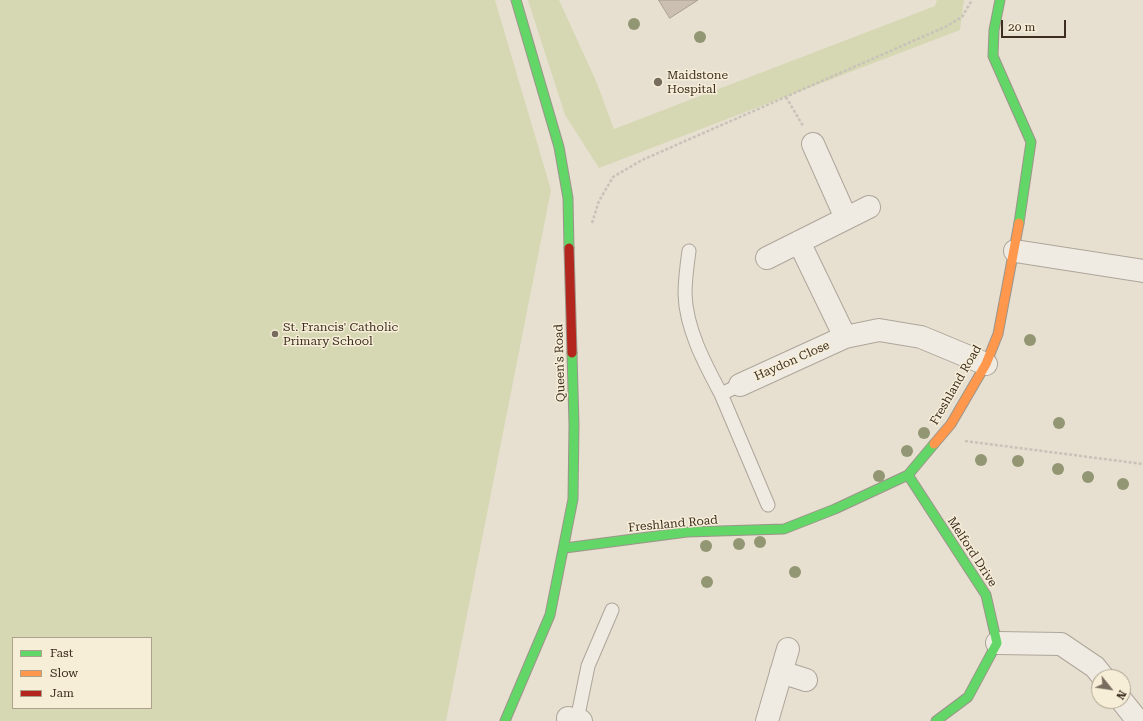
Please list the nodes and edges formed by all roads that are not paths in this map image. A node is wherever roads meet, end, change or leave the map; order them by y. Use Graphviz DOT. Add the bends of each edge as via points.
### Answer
graph roads {
  1 [pos="516,0"];
  2 [pos="1000,0"];
  3 [pos="813,144"];
  4 [pos="869,206"];
  5 [pos="846,218"];
  6 [pos="798,242"];
  7 [pos="689,251"];
  8 [pos="1015,251"];
  9 [pos="768,258"];
  10 [pos="1143,271"];
  11 [pos="845,337"];
  12 [pos="986,364"];
  13 [pos="731,389"];
  14 [pos="908,475"];
  15 [pos="768,504"];
  16 [pos="564,548"];
  17 [pos="612,610"];
  18 [pos="997,643"];
  19 [pos="788,649"];
  20 [pos="1097,669"];
  21 [pos="781,672"];
  22 [pos="806,680"];
  23 [pos="1128,709"];
  24 [pos="575,720"];
  25 [pos="505,721"];
  26 [pos="767,721"];
  27 [pos="936,721"];
  28 [pos="1138,721"];
  1 -- 16 [label="street, Queen's Road" via="559,147 568,198 574,425 573,499"];
  2 -- 8 [label="street, Freshland Road" via="994,30 994,56 1031,142"];
  3 -- 5 [label="street"];
  4 -- 5 [label="street"];
  5 -- 6 [label="street"];
  6 -- 9 [label="street"];
  6 -- 11 [label="street, Haydon Close"];
  7 -- 13 [label="lane" via="685,294 689,318 706,366"];
  8 -- 10 [label="street"];
  8 -- 12 [label="street, Freshland Road" via="998,334"];
  11 -- 12 [label="street, Haydon Close" via="879,330 921,337"];
  11 -- 13 [label="street, Haydon Close"];
  12 -- 14 [label="street, Freshland Road" via="951,424"];
  13 -- 15 [label="lane"];
  14 -- 16 [label="street, Freshland Road" via="835,509 784,529 687,532"];
  14 -- 18 [label="street, Melford Drive" via="986,595"];
  16 -- 25 [label="street, Queen's Road" via="550,614"];
  17 -- 24 [label="lane" via="588,666"];
  18 -- 20 [label="street" via="1061,644"];
  18 -- 27 [label="street" via="968,697"];
  19 -- 21 [label="street"];
  21 -- 22 [label="street"];
  21 -- 26 [label="street"];
  23 -- 28 [label="street"];
}
